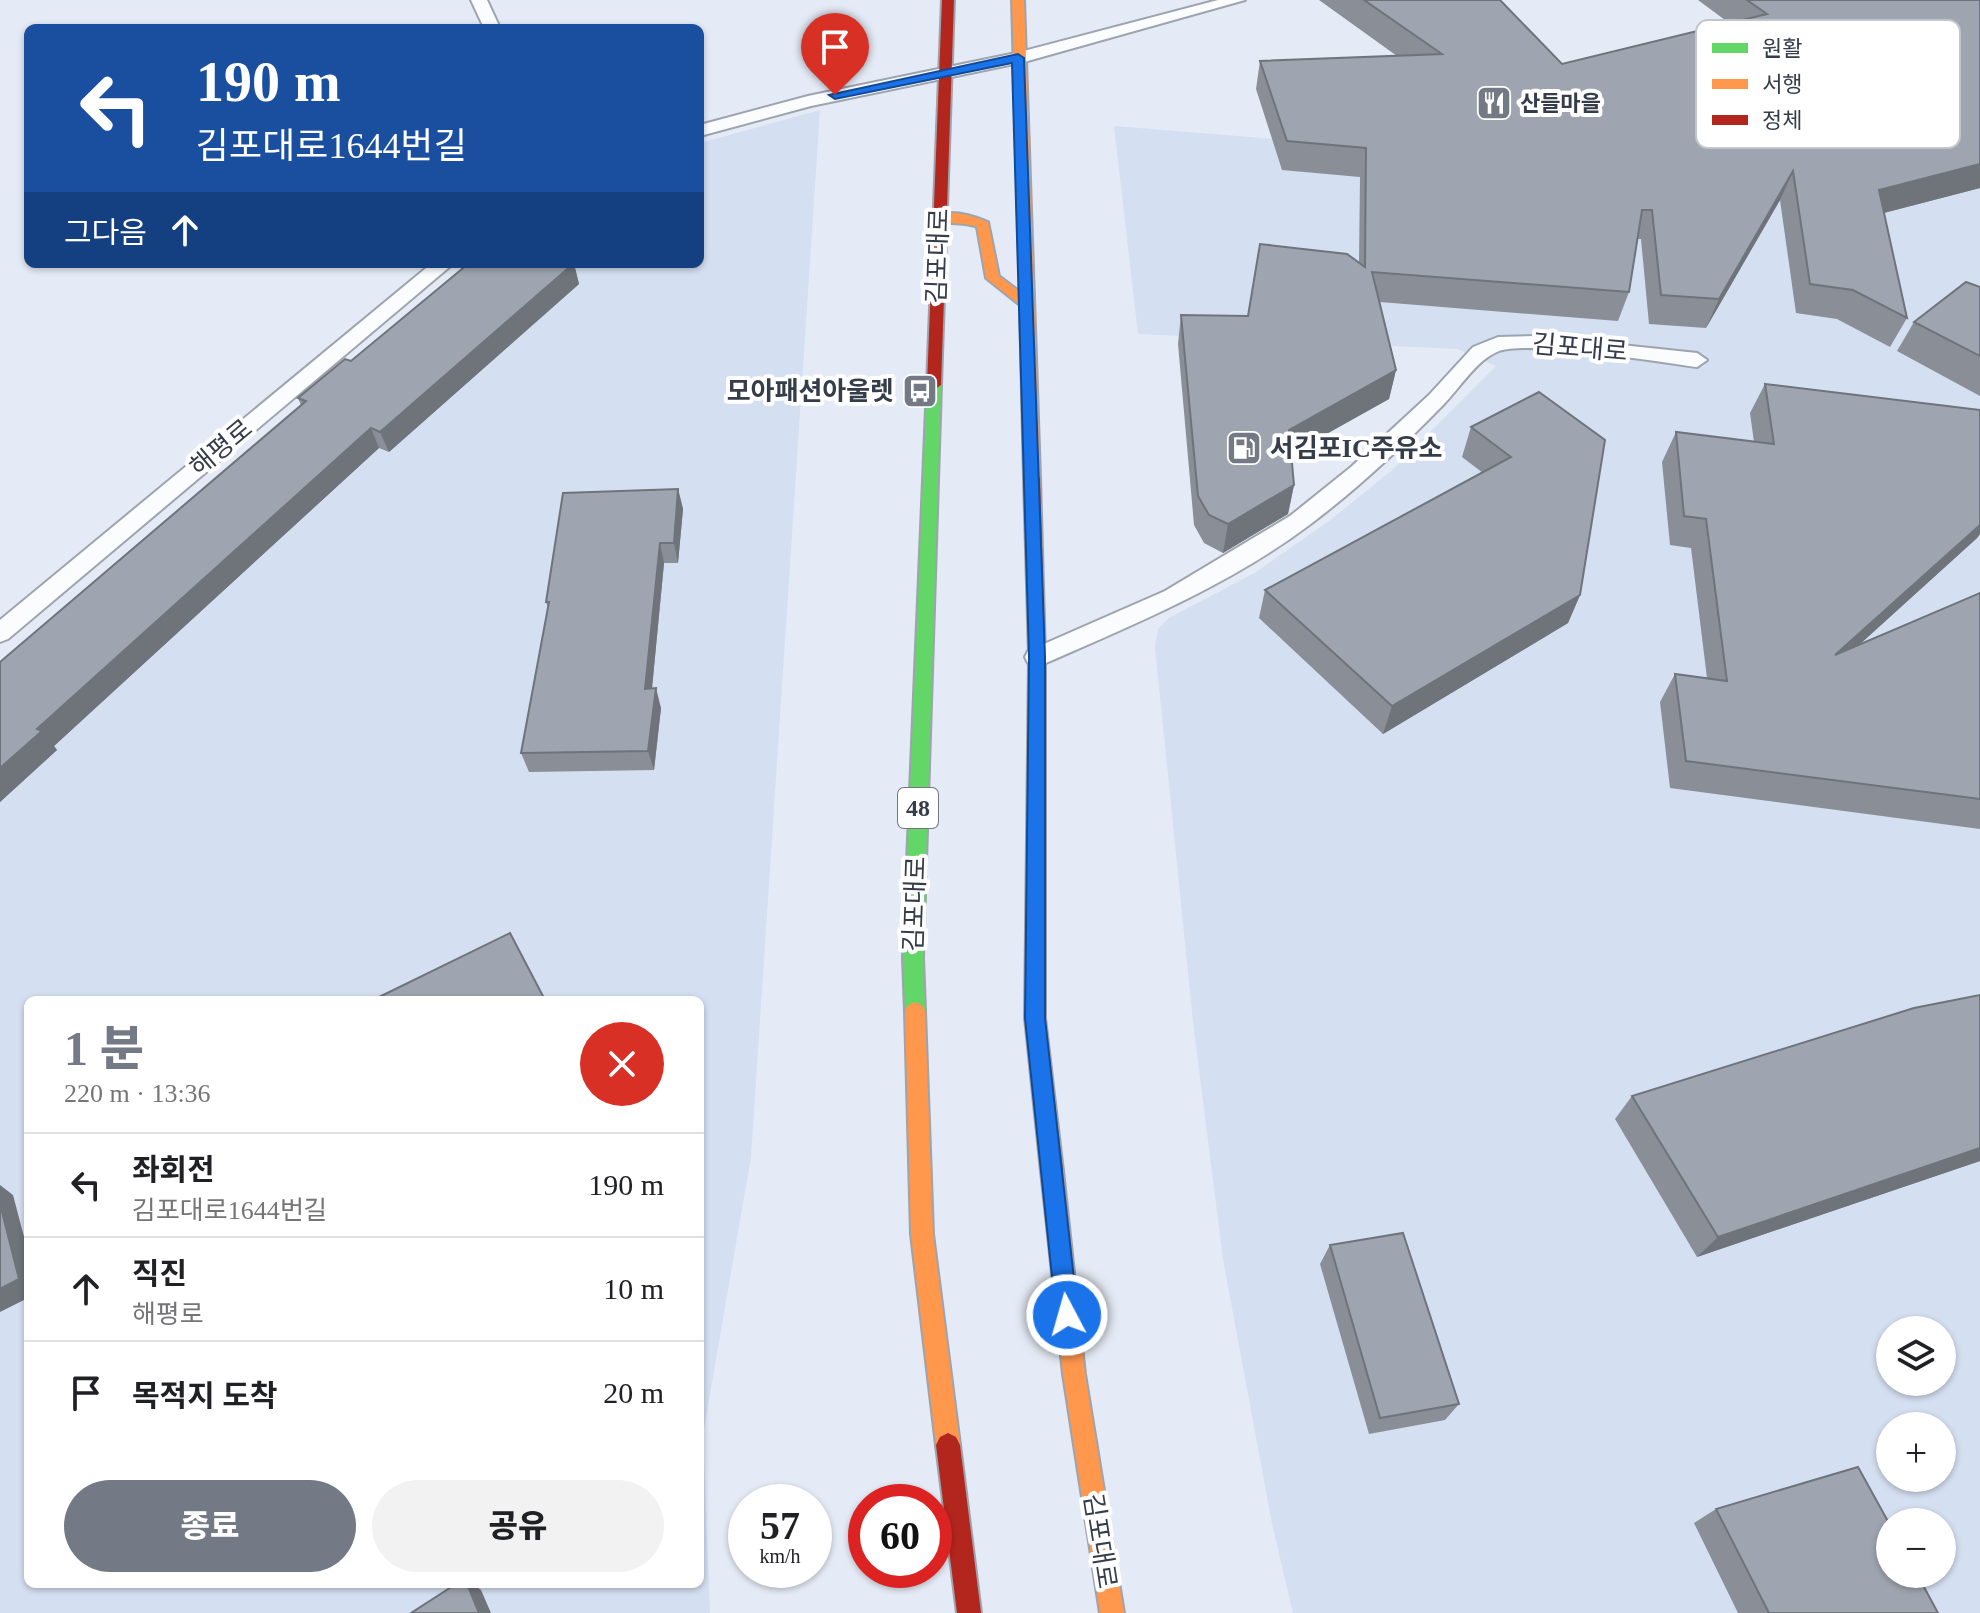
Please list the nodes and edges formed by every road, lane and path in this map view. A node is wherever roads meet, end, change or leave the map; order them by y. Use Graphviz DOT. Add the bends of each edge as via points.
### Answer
graph roads {
  1 [pos="479,0"];
  2 [pos="948,0"];
  3 [pos="1018,0"];
  4 [pos="1237,0"];
  5 [pos="490,24"];
  6 [pos="1018,58"];
  7 [pos="943,74"];
  8 [pos="704,130"];
  9 [pos="939,218"];
  10 [pos="438,268"];
  11 [pos="1026,303"];
  12 [pos="1697,360"];
  13 [pos="0,633"];
  14 [pos="1037,657"];
  15 [pos="969,1613"];
  16 [pos="1112,1613"];
  1 -- 5 [label="lane"];
  2 -- 7 [label="main road, 김포대로 / 48"];
  3 -- 6 [label="main road, 김포대로"];
  4 -- 6 [label="lane"];
  6 -- 7 [label="lane"];
  6 -- 11 [label="main road, 김포대로"];
  7 -- 8 [label="lane" via="808,101"];
  7 -- 9 [label="main road, 김포대로 / 48"];
  9 -- 11 [label="main road" via="966,218 983,225 987,272"];
  9 -- 15 [label="main road, 김포대로 / 48" via="913,958 922,1234"];
  10 -- 13 [label="lane, 해평로"];
  11 -- 14 [label="main road, 김포대로"];
  12 -- 14 [label="lane, 김포대로" via="1537,342 1498,343 1480,352 1403,431 1298,522 1173,597"];
  14 -- 16 [label="main road, 김포대로" via="1035,1018 1074,1374"];
}
